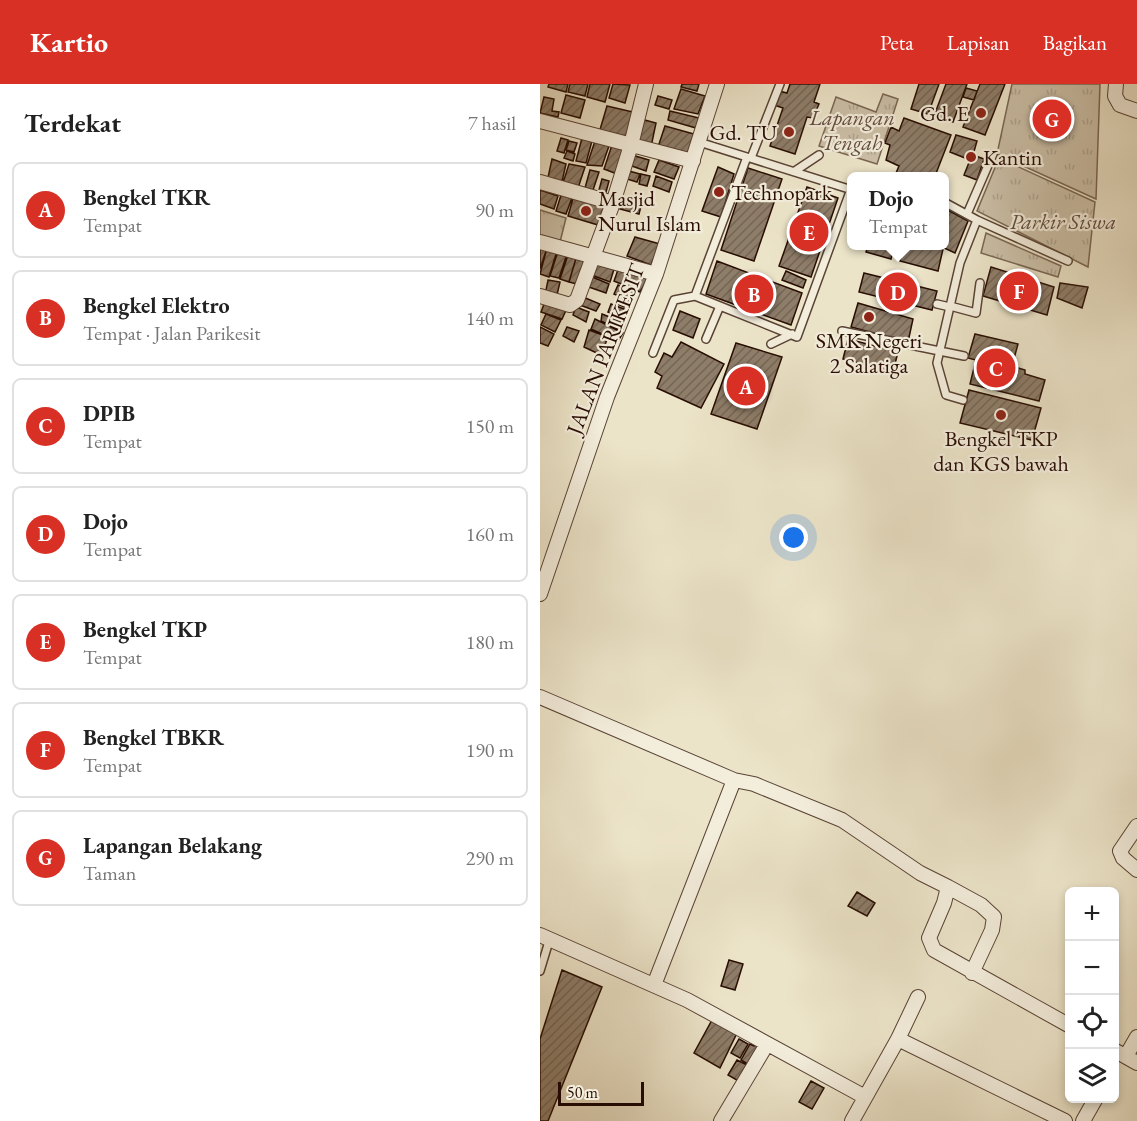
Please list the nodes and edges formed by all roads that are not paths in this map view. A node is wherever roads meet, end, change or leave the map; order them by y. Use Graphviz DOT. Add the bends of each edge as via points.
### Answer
graph roads {
  1 [pos="646,84"];
  2 [pos="717,84"];
  3 [pos="780,84"];
  4 [pos="1116,84"];
  5 [pos="1137,111"];
  6 [pos="540,123"];
  7 [pos="699,142"];
  8 [pos="631,145"];
  9 [pos="993,154"];
  10 [pos="819,155"];
  11 [pos="749,158"];
  12 [pos="693,161"];
  13 [pos="795,171"];
  14 [pos="540,182"];
  15 [pos="847,188"];
  16 [pos="847,200"];
  17 [pos="613,203"];
  18 [pos="949,204"];
  19 [pos="967,214"];
  20 [pos="977,220"];
  21 [pos="540,242"];
  22 [pos="592,256"];
  23 [pos="1068,261"];
  24 [pos="656,274"];
  25 [pos="980,283"];
  26 [pos="540,296"];
  27 [pos="695,296"];
  28 [pos="937,304"];
  29 [pos="720,306"];
  30 [pos="950,306"];
  31 [pos="843,331"];
  32 [pos="792,334"];
  33 [pos="706,339"];
  34 [pos="771,344"];
  35 [pos="939,352"];
  36 [pos="653,353"];
  37 [pos="964,356"];
  38 [pos="963,400"];
  39 [pos="540,594"];
  40 [pos="540,698"];
  41 [pos="734,780"];
  42 [pos="1137,826"];
  43 [pos="1137,870"];
  44 [pos="948,886"];
  45 [pos="545,937"];
  46 [pos="540,972"];
  47 [pos="972,973"];
  48 [pos="654,985"];
  49 [pos="918,997"];
  50 [pos="1065,1023"];
  51 [pos="1137,1037"];
  52 [pos="898,1039"];
  53 [pos="767,1044"];
  54 [pos="1123,1058"];
  55 [pos="866,1097"];
  56 [pos="1093,1103"];
  57 [pos="721,1121"];
  58 [pos="852,1121"];
  59 [pos="1065,1121"];
  60 [pos="1083,1121"];
  1 -- 8 [label="street"];
  2 -- 7 [label="street, JALAN PARIKESIT"];
  3 -- 11 [label="lane"];
  4 -- 5 [label="street" via="1115,96 1120,105"];
  6 -- 8 [label="street"];
  7 -- 11 [label="lane"];
  7 -- 12 [label="street, JALAN PARIKESIT"];
  8 -- 12 [label="street"];
  8 -- 17 [label="street"];
  9 -- 19 [label="lane"];
  10 -- 13 [label="lane"];
  11 -- 13 [label="lane"];
  11 -- 27 [label="lane"];
  12 -- 24 [label="street, JALAN PARIKESIT"];
  13 -- 15 [label="lane"];
  14 -- 17 [label="street"];
  16 -- 32 [label="lane" via="797,337"];
  17 -- 22 [label="street"];
  18 -- 19 [label="lane"];
  19 -- 20 [label="lane"];
  20 -- 23 [label="lane"];
  20 -- 30 [label="lane" via="960,263"];
  21 -- 22 [label="street"];
  22 -- 24 [label="street"];
  22 -- 26 [label="street" via="573,299"];
  24 -- 39 [label="street, JALAN PARIKESIT" via="608,397"];
  25 -- 30 [label="lane" via="976,313"];
  27 -- 29 [label="lane"];
  27 -- 36 [label="lane" via="674,300"];
  28 -- 30 [label="lane"];
  29 -- 32 [label="lane"];
  29 -- 33 [label="lane"];
  30 -- 35 [label="lane"];
  31 -- 35 [label="lane"];
  32 -- 34 [label="lane"];
  35 -- 37 [label="lane"];
  35 -- 38 [label="lane" via="936,363 946,395"];
  40 -- 41 [label="street"];
  41 -- 44 [label="street" via="754,784 843,820 920,873"];
  41 -- 48 [label="street"];
  42 -- 43 [label="street" via="1120,851"];
  44 -- 47 [label="street" via="930,933 930,946"];
  44 -- 47 [label="street" via="981,905 993,917 992,930"];
  45 -- 46 [label="lane"];
  45 -- 48 [label="street"];
  47 -- 50 [label="street"];
  48 -- 53 [label="street"];
  49 -- 52 [label="street"];
  51 -- 54 [label="street"];
  52 -- 55 [label="street"];
  52 -- 59 [label="street"];
  53 -- 55 [label="street"];
  53 -- 57 [label="street"];
  55 -- 58 [label="street"];
  56 -- 60 [label="street"];
}
